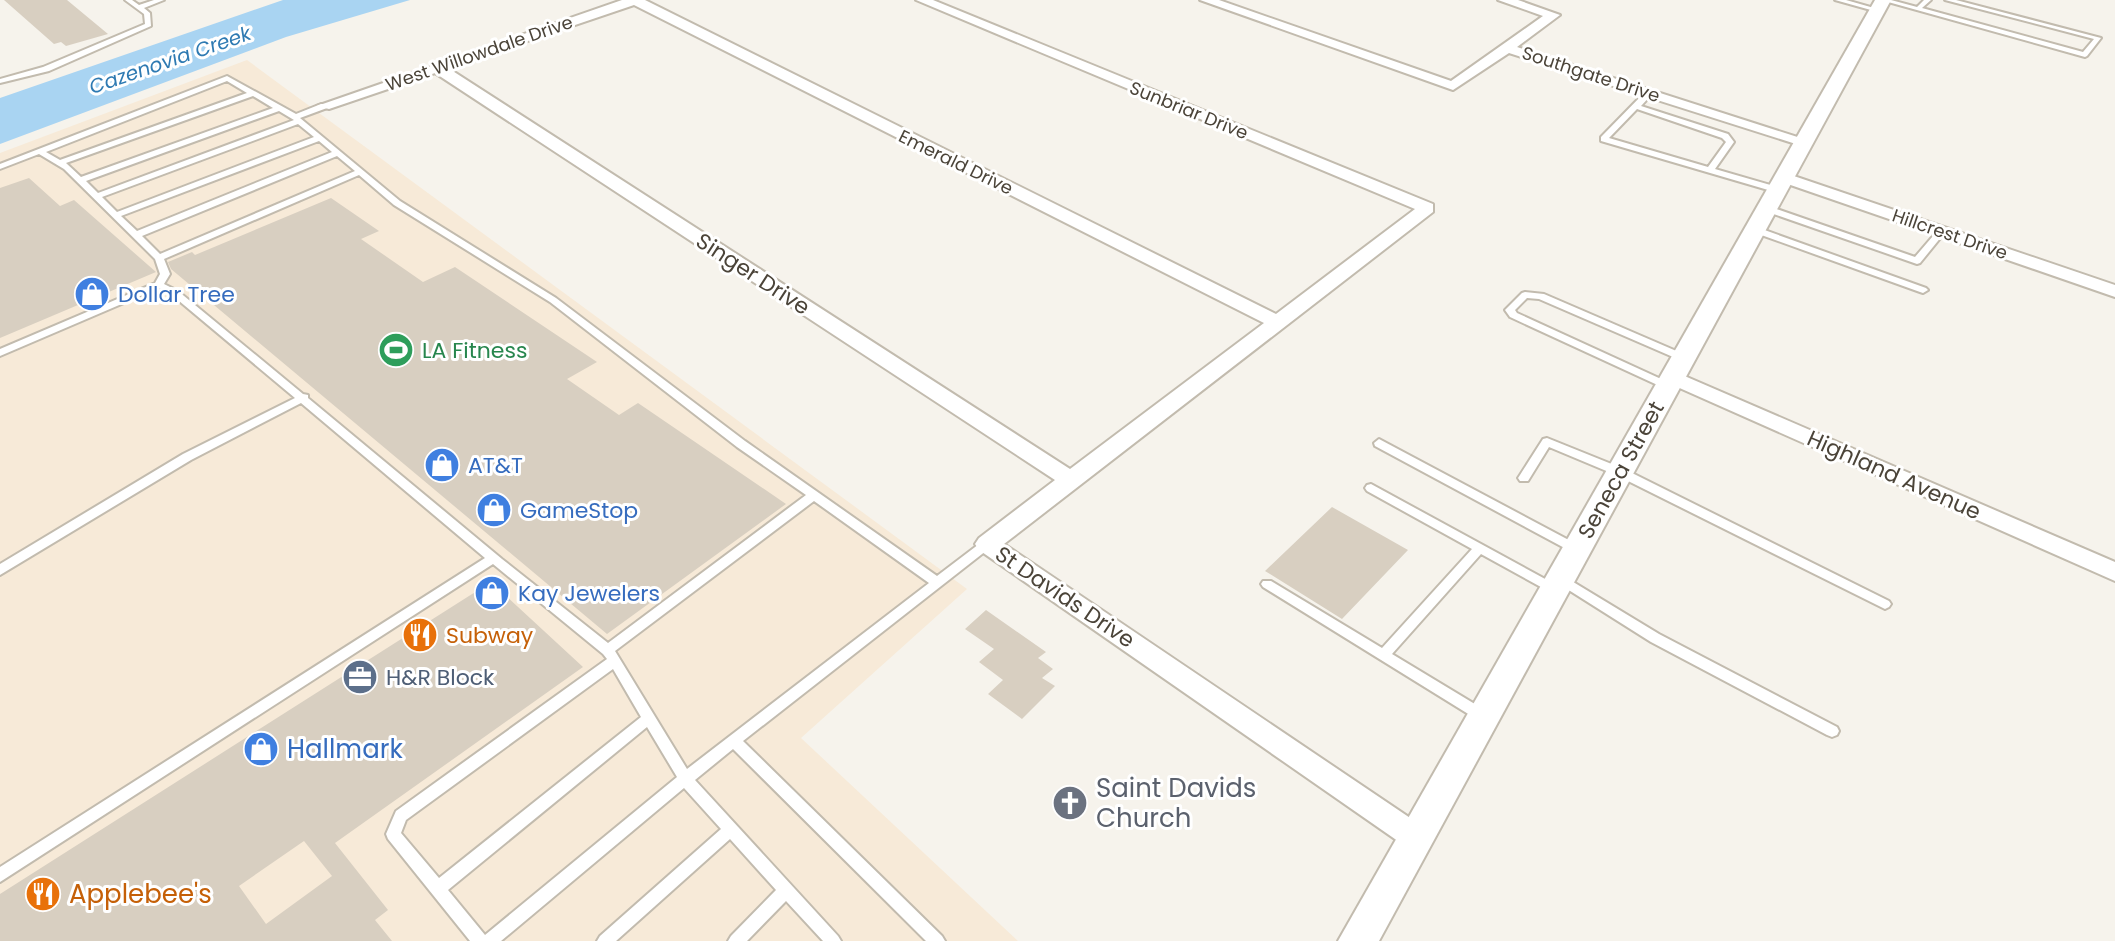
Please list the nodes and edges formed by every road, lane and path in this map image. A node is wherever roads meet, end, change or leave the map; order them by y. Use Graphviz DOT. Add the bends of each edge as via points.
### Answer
graph roads {
  1 [pos="128,0"];
  2 [pos="161,0"];
  3 [pos="635,0"];
  4 [pos="922,0"];
  5 [pos="1206,0"];
  6 [pos="1504,0"];
  7 [pos="1838,0"];
  8 [pos="1928,0"];
  9 [pos="1948,0"];
  10 [pos="1882,3"];
  11 [pos="139,7"];
  12 [pos="1918,9"];
  13 [pos="1507,48"];
  14 [pos="436,67"];
  15 [pos="0,81"];
  16 [pos="253,93"];
  17 [pos="1649,93"];
  18 [pos="324,106"];
  19 [pos="1635,106"];
  20 [pos="279,108"];
  21 [pos="297,119"];
  22 [pos="319,138"];
  23 [pos="1805,142"];
  24 [pos="39,151"];
  25 [pos="338,153"];
  26 [pos="59,163"];
  27 [pos="0,167"];
  28 [pos="1711,169"];
  29 [pos="360,172"];
  30 [pos="80,180"];
  31 [pos="1777,192"];
  32 [pos="96,196"];
  33 [pos="116,215"];
  34 [pos="1402,227"];
  35 [pos="1756,230"];
  36 [pos="1942,231"];
  37 [pos="136,235"];
  38 [pos="159,258"];
  39 [pos="159,285"];
  40 [pos="1923,290"];
  41 [pos="2115,291"];
  42 [pos="1278,322"];
  43 [pos="0,353"];
  44 [pos="1675,374"];
  45 [pos="304,397"];
  46 [pos="1379,443"];
  47 [pos="1620,472"];
  48 [pos="1524,478"];
  49 [pos="1071,480"];
  50 [pos="1371,488"];
  51 [pos="814,495"];
  52 [pos="987,544"];
  53 [pos="1480,548"];
  54 [pos="1577,549"];
  55 [pos="492,559"];
  56 [pos="0,570"];
  57 [pos="2115,572"];
  58 [pos="937,582"];
  59 [pos="1267,584"];
  60 [pos="1557,584"];
  61 [pos="1885,604"];
  62 [pos="611,655"];
  63 [pos="1384,655"];
  64 [pos="1483,716"];
  65 [pos="649,718"];
  66 [pos="1832,731"];
  67 [pos="734,741"];
  68 [pos="685,779"];
  69 [pos="731,829"];
  70 [pos="1415,837"];
  71 [pos="0,875"];
  72 [pos="437,889"];
  73 [pos="786,890"];
  74 [pos="480,941"];
  75 [pos="489,941"];
  76 [pos="605,941"];
  77 [pos="736,941"];
  78 [pos="833,941"];
  79 [pos="937,941"];
  80 [pos="1358,941"];
  1 -- 11 [label="lane"];
  2 -- 11 [label="lane"];
  3 -- 14 [label="street, West Willowdale Drive"];
  3 -- 42 [label="street, Emerald Drive"];
  4 -- 34 [label="street, Sunbriar Drive" via="1427,208"];
  5 -- 13 [label="street, Southgate Drive" via="1453,86"];
  6 -- 13 [label="street" via="1553,15"];
  7 -- 10 [label="lane"];
  8 -- 12 [label="lane"];
  9 -- 12 [label="lane" via="2098,38 2085,55"];
  10 -- 12 [label="lane"];
  10 -- 23 [label="street, Seneca Street"];
  11 -- 15 [label="lane" via="147,13 149,25 46,69"];
  13 -- 17 [label="street, Southgate Drive"];
  14 -- 18 [label="street, West Willowdale Drive"];
  14 -- 49 [label="street, Singer Drive"];
  16 -- 20 [label="lane"];
  16 -- 24 [label="lane" via="227,78"];
  16 -- 26 [label="lane"];
  17 -- 19 [label="lane"];
  17 -- 23 [label="street, Southgate Drive"];
  18 -- 21 [label="lane"];
  19 -- 28 [label="lane" via="1725,136 1730,142"];
  19 -- 28 [label="lane" via="1604,139"];
  20 -- 21 [label="lane"];
  20 -- 30 [label="lane"];
  21 -- 22 [label="lane"];
  21 -- 32 [label="lane"];
  22 -- 25 [label="lane"];
  22 -- 33 [label="lane"];
  23 -- 31 [label="street, Seneca Street"];
  24 -- 26 [label="lane"];
  24 -- 27 [label="lane"];
  25 -- 29 [label="lane"];
  25 -- 37 [label="lane"];
  26 -- 30 [label="lane"];
  28 -- 31 [label="lane"];
  29 -- 38 [label="lane"];
  29 -- 51 [label="lane" via="397,203 553,300"];
  30 -- 32 [label="lane"];
  31 -- 35 [label="street, Seneca Street"];
  31 -- 36 [label="street, Hillcrest Drive"];
  31 -- 36 [label="lane" via="1917,261"];
  32 -- 33 [label="lane"];
  33 -- 37 [label="lane"];
  34 -- 42 [label="street, St Davids Drive"];
  35 -- 40 [label="lane"];
  35 -- 44 [label="street, Seneca Street"];
  36 -- 41 [label="street, Hillcrest Drive"];
  37 -- 38 [label="lane"];
  38 -- 39 [label="lane" via="165,274"];
  39 -- 43 [label="lane"];
  39 -- 45 [label="lane"];
  42 -- 49 [label="street, St Davids Drive"];
  44 -- 44 [label="lane" via="1541,296 1525,295 1510,310"];
  44 -- 47 [label="street, Seneca Street"];
  44 -- 57 [label="street, Highland Avenue"];
  45 -- 55 [label="lane"];
  45 -- 56 [label="lane" via="187,457"];
  46 -- 54 [label="lane"];
  47 -- 48 [label="lane" via="1547,442"];
  47 -- 54 [label="street, Seneca Street"];
  47 -- 61 [label="lane"];
  49 -- 52 [label="street, St Davids Drive"];
  50 -- 53 [label="lane"];
  51 -- 58 [label="lane"];
  51 -- 62 [label="lane"];
  52 -- 58 [label="lane"];
  52 -- 70 [label="street, St Davids Drive"];
  53 -- 60 [label="lane"];
  53 -- 63 [label="lane"];
  54 -- 60 [label="street, Seneca Street"];
  55 -- 62 [label="lane"];
  55 -- 71 [label="lane"];
  58 -- 67 [label="lane"];
  59 -- 63 [label="lane"];
  60 -- 64 [label="street, Seneca Street"];
  60 -- 66 [label="lane"];
  62 -- 65 [label="lane"];
  62 -- 72 [label="lane" via="401,816 393,834"];
  63 -- 64 [label="lane"];
  64 -- 70 [label="street, Seneca Street"];
  65 -- 68 [label="lane"];
  65 -- 72 [label="lane"];
  67 -- 68 [label="lane"];
  67 -- 79 [label="lane"];
  68 -- 69 [label="lane"];
  68 -- 75 [label="lane"];
  69 -- 73 [label="lane"];
  69 -- 76 [label="lane"];
  70 -- 80 [label="street, Seneca Street"];
  72 -- 74 [label="lane"];
  73 -- 77 [label="lane"];
  73 -- 78 [label="lane"];
}
